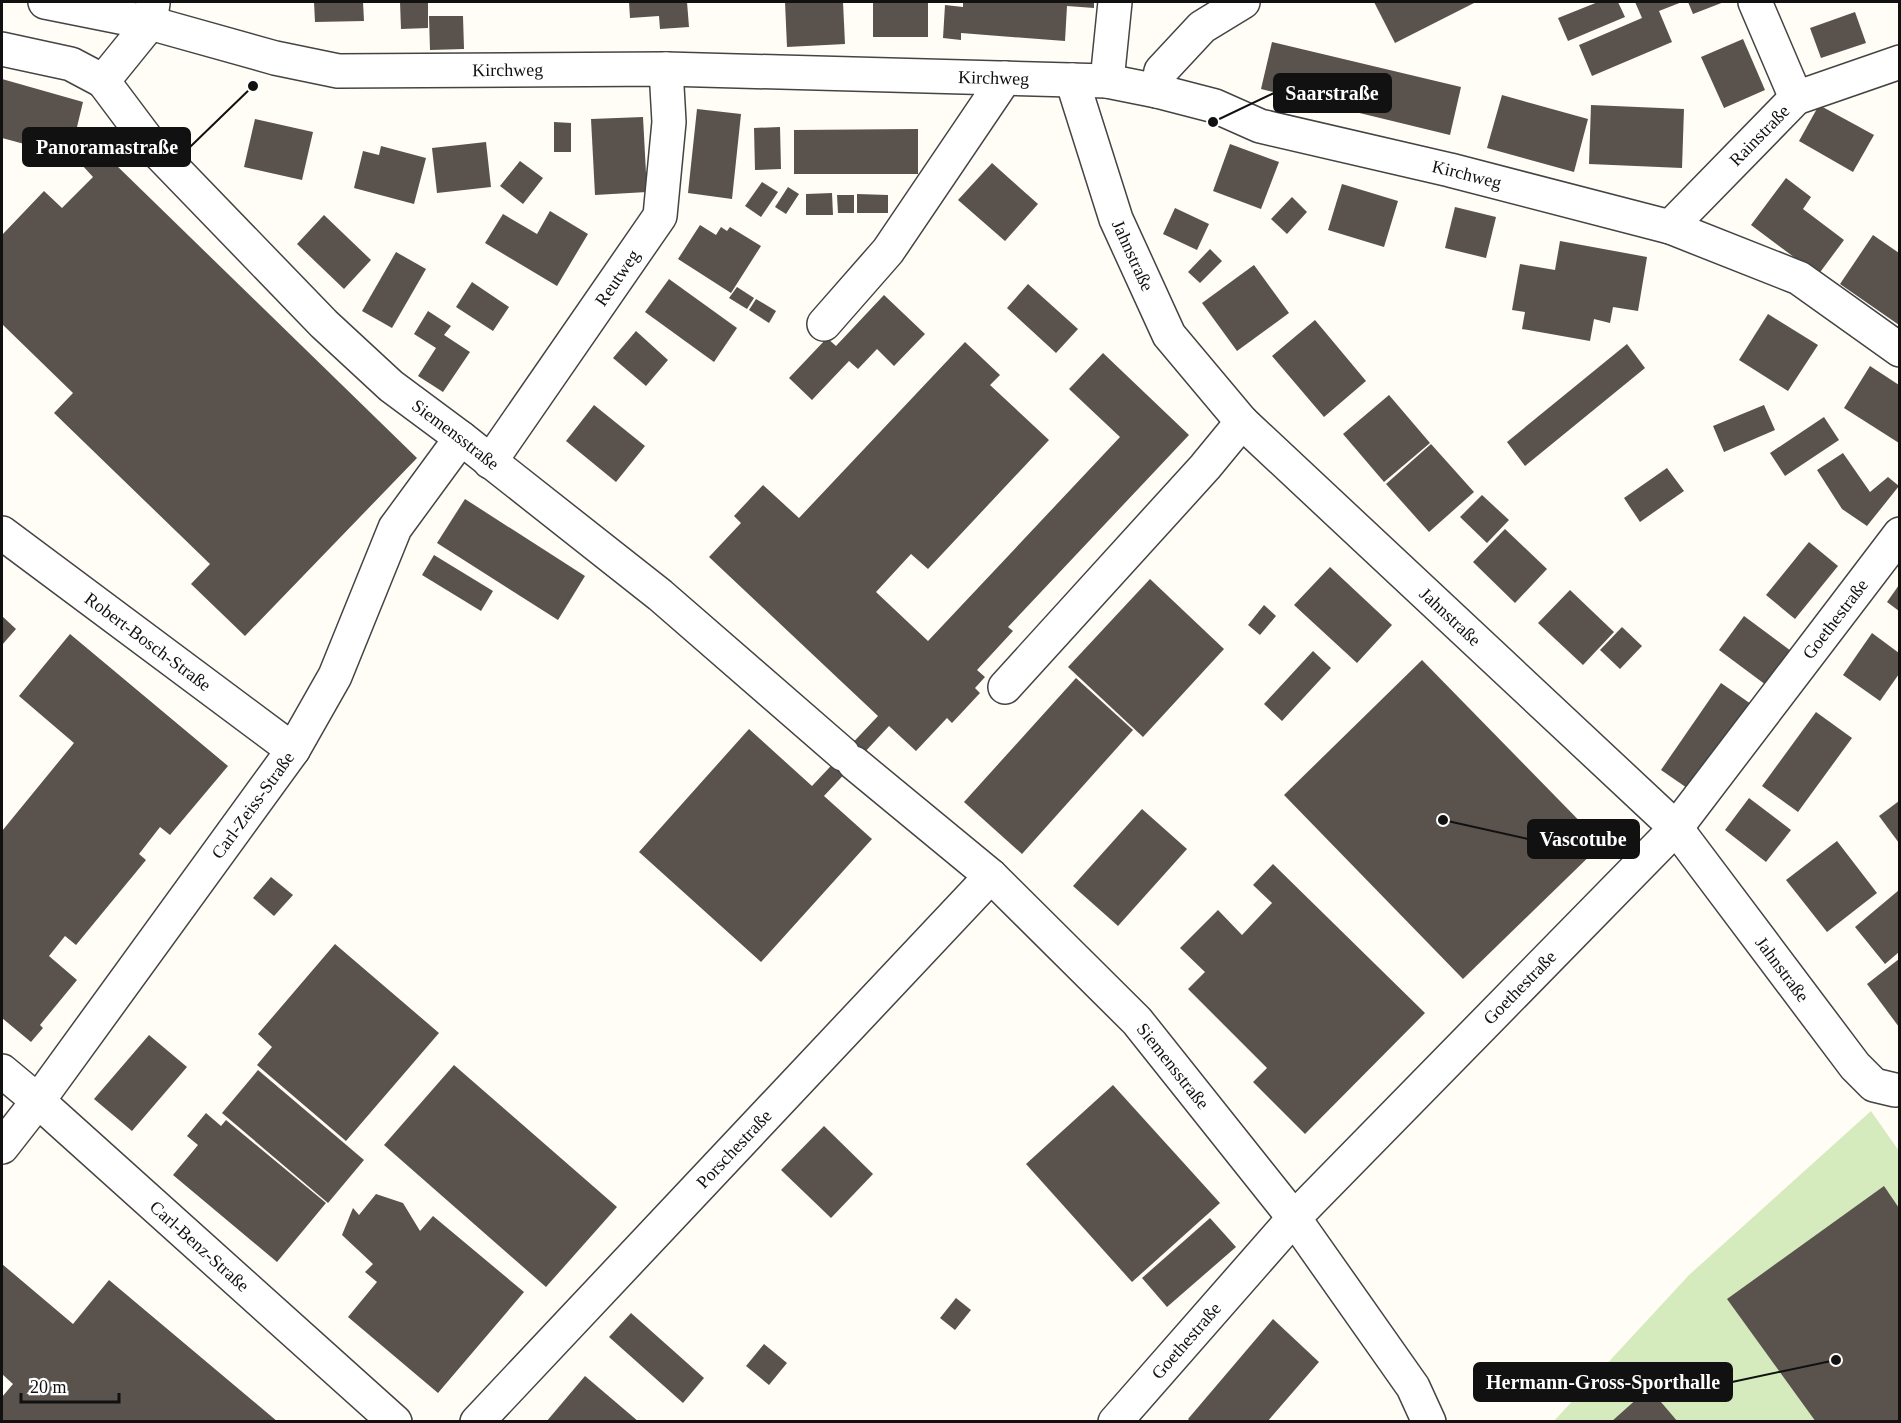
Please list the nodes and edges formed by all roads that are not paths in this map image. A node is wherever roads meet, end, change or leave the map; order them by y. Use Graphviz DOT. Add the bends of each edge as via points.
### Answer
graph roads {
  1 [pos="45,2"];
  2 [pos="1115,2"];
  3 [pos="1243,2"];
  4 [pos="1755,2"];
  5 [pos="151,12"];
  6 [pos="2,49"];
  7 [pos="1899,62"];
  8 [pos="666,69"];
  9 [pos="1005,78"];
  10 [pos="1072,80"];
  11 [pos="103,81"];
  12 [pos="1107,81"];
  13 [pos="1157,91"];
  14 [pos="1796,98"];
  15 [pos="1670,227"];
  16 [pos="824,324"];
  17 [pos="1899,350"];
  18 [pos="1242,422"];
  19 [pos="461,438"];
  20 [pos="490,462"];
  21 [pos="2,533"];
  22 [pos="1899,534"];
  23 [pos="1005,687"];
  24 [pos="293,750"];
  25 [pos="1676,828"];
  26 [pos="991,876"];
  27 [pos="2,1071"];
  28 [pos="1898,1094"];
  29 [pos="38,1101"];
  30 [pos="2,1147"];
  31 [pos="1294,1218"];
  32 [pos="396,1422"];
  33 [pos="477,1422"];
  34 [pos="1115,1422"];
  35 [pos="1429,1422"];
  1 -- 5 [label="street, Kirchweg"];
  2 -- 12 [label="street"];
  3 -- 13 [label="street" via="1203,27 1161,71"];
  4 -- 14 [label="street"];
  5 -- 8 [label="street, Kirchweg" via="275,58 338,71"];
  5 -- 11 [label="street"];
  6 -- 11 [label="street" via="71,64"];
  7 -- 14 [label="street, Rainstraße"];
  8 -- 9 [label="street, Kirchweg"];
  8 -- 20 [label="street, Reutweg" via="669,122 660,216"];
  9 -- 10 [label="street, Kirchweg"];
  9 -- 16 [label="street" via="888,252"];
  10 -- 12 [label="street, Kirchweg"];
  10 -- 18 [label="street, Jahnstraße" via="1116,219 1168,335"];
  11 -- 19 [label="street, Siemensstraße" via="151,145 324,324 391,386"];
  12 -- 13 [label="street, Kirchweg"];
  13 -- 15 [label="street, Kirchweg" via="1215,106 1260,126"];
  14 -- 15 [label="street, Rainstraße"];
  15 -- 17 [label="street, Kirchweg" via="1799,278"];
  18 -- 23 [label="street"];
  18 -- 25 [label="street, Jahnstraße"];
  19 -- 20 [label="street, Siemensstraße"];
  19 -- 24 [label="street, Carl-Zeiss-Straße" via="395,528 335,676"];
  20 -- 26 [label="street, Siemensstraße" via="660,595 848,759"];
  21 -- 24 [label="street, Robert-Bosch-Straße"];
  22 -- 25 [label="street, Goethestraße"];
  24 -- 29 [label="street, Carl-Zeiss-Straße"];
  25 -- 28 [label="street, Jahnstraße" via="1855,1066 1874,1085"];
  25 -- 31 [label="street, Goethestraße"];
  26 -- 31 [label="street, Siemensstraße" via="1137,1021"];
  26 -- 33 [label="street, Porschestraße" via="953,934"];
  27 -- 29 [label="street, Carl-Benz-Straße"];
  29 -- 30 [label="street, Carl-Zeiss-Straße"];
  29 -- 32 [label="street, Carl-Benz-Straße"];
  31 -- 34 [label="street, Goethestraße"];
  31 -- 35 [label="street, Siemensstraße" via="1413,1386"];
}
